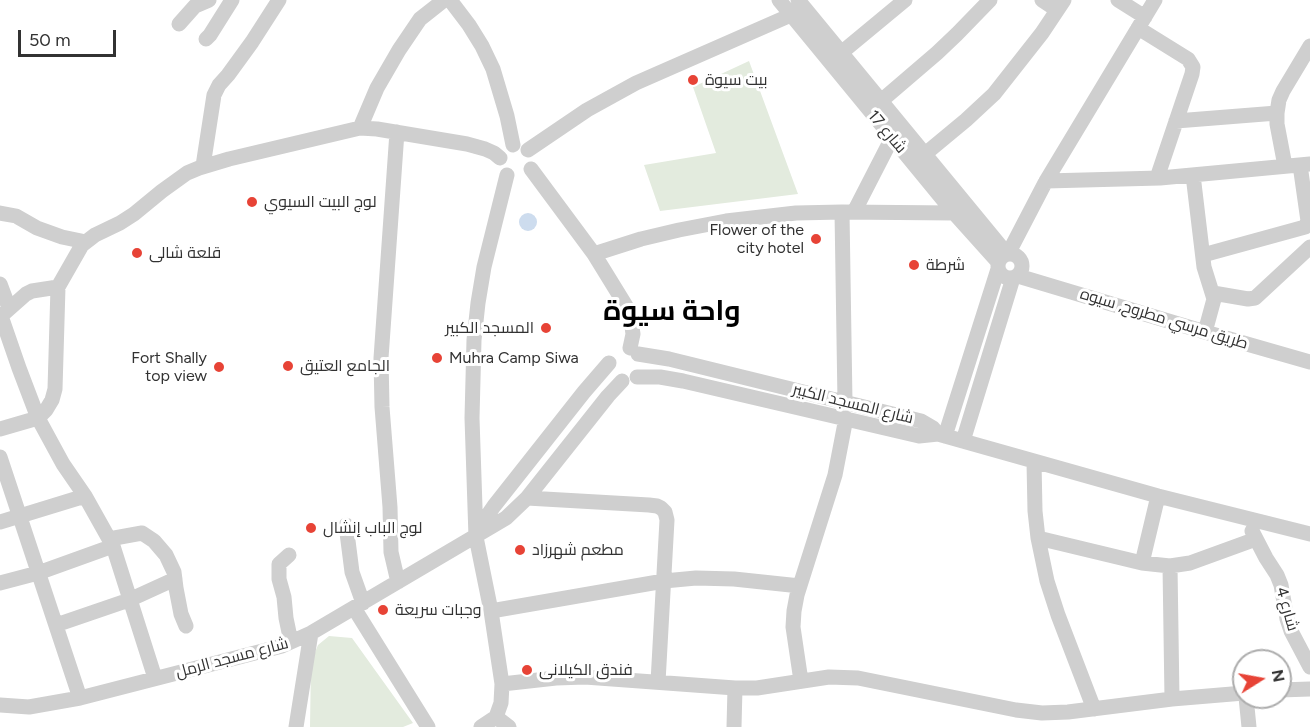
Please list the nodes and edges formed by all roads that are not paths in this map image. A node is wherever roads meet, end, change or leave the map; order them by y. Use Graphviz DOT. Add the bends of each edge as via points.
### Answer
graph roads {
  1 [pos="209,0"];
  2 [pos="232,0"];
  3 [pos="279,0"];
  4 [pos="444,0"];
  5 [pos="450,0"];
  6 [pos="779,0"];
  7 [pos="798,0"];
  8 [pos="905,0"];
  9 [pos="990,0"];
  10 [pos="1042,0"];
  11 [pos="1118,0"];
  12 [pos="1155,0"];
  13 [pos="1060,5"];
  14 [pos="791,15"];
  15 [pos="1141,22"];
  16 [pos="179,24"];
  17 [pos="206,39"];
  18 [pos="1310,46"];
  19 [pos="841,53"];
  20 [pos="881,101"];
  21 [pos="1277,113"];
  22 [pos="1176,121"];
  23 [pos="360,128"];
  24 [pos="397,132"];
  25 [pos="892,138"];
  26 [pos="513,145"];
  27 [pos="528,150"];
  28 [pos="925,154"];
  29 [pos="500,158"];
  30 [pos="1298,165"];
  31 [pos="203,166"];
  32 [pos="531,169"];
  33 [pos="1193,175"];
  34 [pos="507,176"];
  35 [pos="1157,178"];
  36 [pos="1046,181"];
  37 [pos="848,212"];
  38 [pos="0,213"];
  39 [pos="954,213"];
  40 [pos="86,242"];
  41 [pos="1310,248"];
  42 [pos="594,254"];
  43 [pos="1203,255"];
  44 [pos="1003,260"];
  45 [pos="1016,277"];
  46 [pos="0,284"];
  47 [pos="58,287"];
  48 [pos="1213,293"];
  49 [pos="3,314"];
  50 [pos="1205,332"];
  51 [pos="634,351"];
  52 [pos="970,356"];
  53 [pos="987,361"];
  54 [pos="1310,362"];
  55 [pos="609,363"];
  56 [pos="630,379"];
  57 [pos="845,402"];
  58 [pos="38,418"];
  59 [pos="846,418"];
  60 [pos="0,429"];
  61 [pos="942,435"];
  62 [pos="963,441"];
  63 [pos="0,457"];
  64 [pos="1034,462"];
  65 [pos="85,496"];
  66 [pos="1158,496"];
  67 [pos="527,498"];
  68 [pos="20,516"];
  69 [pos="1248,520"];
  70 [pos="0,522"];
  71 [pos="346,525"];
  72 [pos="1310,534"];
  73 [pos="476,537"];
  74 [pos="1038,538"];
  75 [pos="1256,539"];
  76 [pos="111,543"];
  77 [pos="289,555"];
  78 [pos="1142,562"];
  79 [pos="1170,566"];
  80 [pos="38,573"];
  81 [pos="175,579"];
  82 [pos="664,580"];
  83 [pos="398,582"];
  84 [pos="0,583"];
  85 [pos="800,586"];
  86 [pos="129,600"];
  87 [pos="358,606"];
  88 [pos="491,611"];
  89 [pos="56,625"];
  90 [pos="186,626"];
  91 [pos="311,633"];
  92 [pos="291,642"];
  93 [pos="1309,661"];
  94 [pos="155,678"];
  95 [pos="801,681"];
  96 [pos="658,682"];
  97 [pos="502,684"];
  98 [pos="735,688"];
  99 [pos="1310,689"];
  100 [pos="1292,690"];
  101 [pos="1232,696"];
  102 [pos="80,698"];
  103 [pos="1172,699"];
  104 [pos="3,707"];
  105 [pos="1094,709"];
  106 [pos="1247,709"];
  107 [pos="502,722"];
  108 [pos="296,727"];
  109 [pos="428,727"];
  110 [pos="481,727"];
  111 [pos="734,727"];
  112 [pos="1249,727"];
  1 -- 16 [label="street" via="195,6"];
  2 -- 17 [label="street"];
  3 -- 31 [label="street" via="214,95"];
  4 -- 23 [label="street" via="420,19 399,50"];
  5 -- 26 [label="street" via="493,69"];
  6 -- 14 [label="street, شارع 17"];
  7 -- 19 [label="street, شارع 17"];
  8 -- 19 [label="street"];
  9 -- 20 [label="street" via="951,41"];
  10 -- 13 [label="street"];
  11 -- 15 [label="street"];
  12 -- 15 [label="street"];
  13 -- 28 [label="street" via="994,94"];
  14 -- 25 [label="street, شارع 17"];
  14 -- 27 [label="street" via="636,83"];
  15 -- 22 [label="street" via="1193,67"];
  15 -- 36 [label="street"];
  18 -- 21 [label="street" via="1283,91"];
  19 -- 20 [label="street, شارع 17"];
  20 -- 28 [label="street, شارع 17"];
  21 -- 22 [label="street"];
  21 -- 30 [label="street" via="1277,124"];
  22 -- 35 [label="street"];
  23 -- 24 [label="street"];
  23 -- 31 [label="street"];
  24 -- 29 [label="street" via="476,146"];
  24 -- 83 [label="street" via="381,368 391,552"];
  25 -- 37 [label="street"];
  25 -- 39 [label="street, شارع 17"];
  26 -- 27 [label="street"];
  26 -- 29 [label="street"];
  27 -- 32 [label="street" via="533,159"];
  28 -- 44 [label="street, شارع 17"];
  29 -- 34 [label="street"];
  30 -- 33 [label="street"];
  30 -- 43 [label="street" via="1308,221 1305,227"];
  31 -- 40 [label="street"];
  32 -- 34 [label="street" via="520,178"];
  32 -- 42 [label="street"];
  33 -- 35 [label="street"];
  33 -- 43 [label="street"];
  34 -- 73 [label="street" via="484,267 474,340"];
  35 -- 36 [label="street"];
  36 -- 44 [label="street"];
  37 -- 39 [label="street"];
  37 -- 42 [label="street" via="726,221 641,239"];
  37 -- 57 [label="street"];
  38 -- 40 [label="street"];
  39 -- 44 [label="street, شارع 17"];
  40 -- 47 [label="street"];
  41 -- 48 [label="street" via="1255,298"];
  42 -- 51 [label="street" via="626,306"];
  43 -- 48 [label="street"];
  44 -- 45 [label="street" via="1004,277"];
  44 -- 45 [label="street" via="1014,254 1021,261"];
  44 -- 52 [label="street"];
  45 -- 50 [label="street, طريق مرسي مطروح, سيوه"];
  45 -- 53 [label="street"];
  46 -- 49 [label="street"];
  47 -- 49 [label="street" via="32,291"];
  47 -- 58 [label="street" via="55,389"];
  48 -- 50 [label="street"];
  49 -- 58 [label="street" via="18,368"];
  50 -- 54 [label="street, طريق مرسي مطروح, سيوه"];
  51 -- 55 [label="street" via="624,348"];
  51 -- 56 [label="street" via="643,366 640,374"];
  51 -- 57 [label="street, شارع المسجد الكبير"];
  52 -- 53 [label="street"];
  52 -- 61 [label="street"];
  53 -- 62 [label="street"];
  55 -- 56 [label="street" via="617,379"];
  55 -- 73 [label="street" via="501,497"];
  56 -- 59 [label="street, شارع المسجد الكبير" via="672,378"];
  56 -- 67 [label="street" via="604,401"];
  57 -- 61 [label="street, شارع المسجد الكبير" via="921,421"];
  58 -- 60 [label="street"];
  58 -- 65 [label="street"];
  59 -- 61 [label="street, شارع المسجد الكبير" via="919,436"];
  59 -- 85 [label="street" via="835,475"];
  61 -- 62 [label="street"];
  62 -- 64 [label="street"];
  63 -- 68 [label="street"];
  64 -- 66 [label="street"];
  64 -- 74 [label="street"];
  65 -- 68 [label="street"];
  65 -- 76 [label="street"];
  66 -- 69 [label="street"];
  66 -- 78 [label="street"];
  67 -- 73 [label="street" via="506,518"];
  67 -- 82 [label="street" via="662,508 667,520"];
  68 -- 70 [label="street"];
  68 -- 80 [label="street"];
  69 -- 72 [label="street"];
  69 -- 75 [label="street, شارع 4"];
  71 -- 87 [label="street"];
  73 -- 83 [label="street, شارع مسجد الرمل"];
  73 -- 88 [label="street"];
  74 -- 78 [label="street"];
  74 -- 105 [label="street" via="1058,615"];
  75 -- 79 [label="street" via="1198,561"];
  75 -- 93 [label="street, شارع 4" via="1277,575 1291,631"];
  76 -- 80 [label="street"];
  76 -- 81 [label="street" via="142,533 166,555"];
  76 -- 86 [label="street"];
  77 -- 92 [label="street" via="279,564 279,579"];
  78 -- 79 [label="street"];
  79 -- 103 [label="street"];
  80 -- 84 [label="street"];
  80 -- 89 [label="street"];
  81 -- 86 [label="street"];
  81 -- 90 [label="street"];
  82 -- 85 [label="street" via="734,579"];
  82 -- 88 [label="street"];
  82 -- 96 [label="street"];
  83 -- 87 [label="street, شارع مسجد الرمل"];
  85 -- 95 [label="street" via="793,627"];
  86 -- 89 [label="street"];
  86 -- 94 [label="street"];
  87 -- 91 [label="street, شارع مسجد الرمل"];
  87 -- 109 [label="street"];
  88 -- 97 [label="street"];
  89 -- 102 [label="street"];
  91 -- 92 [label="street, شارع مسجد الرمل"];
  91 -- 108 [label="street"];
  92 -- 94 [label="street, شارع مسجد الرمل"];
  94 -- 102 [label="street, شارع مسجد الرمل"];
  95 -- 98 [label="street"];
  95 -- 105 [label="street" via="858,678 1042,713"];
  96 -- 97 [label="street" via="585,677"];
  96 -- 98 [label="street"];
  97 -- 107 [label="street"];
  98 -- 111 [label="street"];
  99 -- 100 [label="street"];
  101 -- 103 [label="street"];
  102 -- 104 [label="street, شارع مسجد الرمل"];
  103 -- 105 [label="street"];
  106 -- 112 [label="street"];
  107 -- 110 [label="street"];
}
